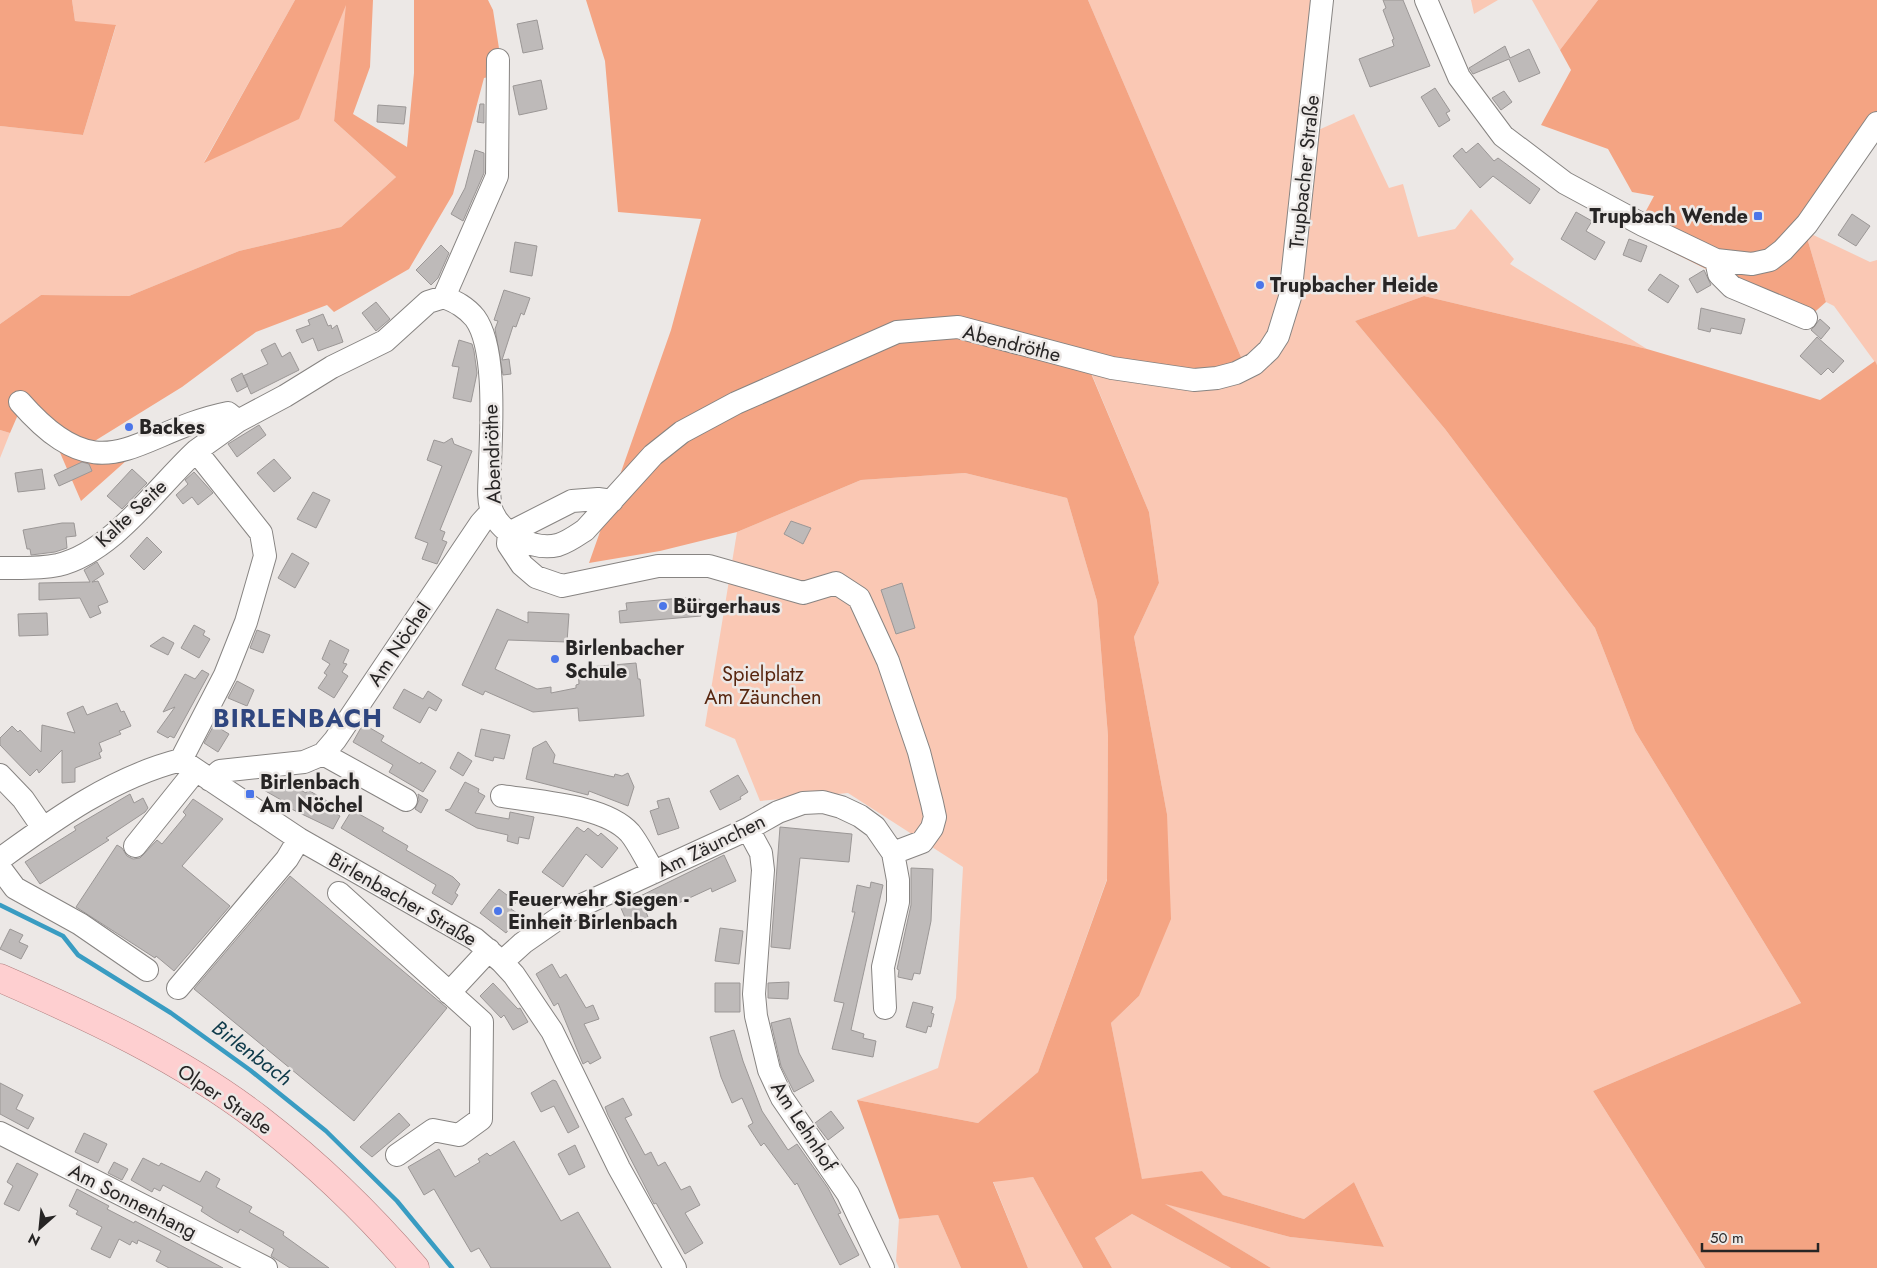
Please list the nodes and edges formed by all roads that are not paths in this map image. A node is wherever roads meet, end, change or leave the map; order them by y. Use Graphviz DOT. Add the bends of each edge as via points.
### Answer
graph roads {
  1 [pos="1322,0"];
  2 [pos="1426,0"];
  3 [pos="498,60"];
  4 [pos="1877,123"];
  5 [pos="1716,260"];
  6 [pos="444,297"];
  7 [pos="1806,318"];
  8 [pos="1254,364"];
  9 [pos="20,402"];
  10 [pos="238,421"];
  11 [pos="196,451"];
  12 [pos="612,501"];
  13 [pos="492,511"];
  14 [pos="509,533"];
  15 [pos="0,568"];
  16 [pos="322,754"];
  17 [pos="195,770"];
  18 [pos="0,775"];
  19 [pos="502,796"];
  20 [pos="406,800"];
  21 [pos="43,828"];
  22 [pos="748,829"];
  23 [pos="299,839"];
  24 [pos="135,846"];
  25 [pos="892,853"];
  26 [pos="0,859"];
  27 [pos="0,868"];
  28 [pos="654,872"];
  29 [pos="340,893"];
  30 [pos="496,956"];
  31 [pos="147,970"];
  32 [pos="0,978"];
  33 [pos="178,988"];
  34 [pos="449,993"];
  35 [pos="885,1008"];
  36 [pos="0,1133"];
  37 [pos="397,1155"];
  38 [pos="266,1268"];
  39 [pos="415,1268"];
  40 [pos="675,1268"];
  41 [pos="883,1268"];
  1 -- 8 [label="street, Trupbacher Straße" via="1290,297 1278,336"];
  2 -- 5 [label="street" via="1459,78 1504,136 1565,182"];
  3 -- 6 [label="street" via="497,176"];
  4 -- 5 [label="street" via="1807,224 1783,250 1770,260 1752,264"];
  5 -- 7 [label="street" via="1719,274 1732,287"];
  6 -- 10 [label="street" via="428,302 385,341"];
  6 -- 13 [label="street, Abendröthe" via="461,305 475,319 483,338 491,400 489,490"];
  8 -- 12 [label="street, Abendröthe" via="1223,376 1194,380 1112,368 958,327 897,332 736,403 682,432 653,455"];
  9 -- 10 [label="street" via="61,442 92,453 118,453 209,417 228,413"];
  10 -- 11 [label="street"];
  11 -- 15 [label="street, Kalte Seite" via="123,526 87,552 58,564"];
  11 -- 17 [label="street" via="261,533 265,556"];
  12 -- 14 [label="street" via="572,501"];
  12 -- 14 [label="street, Abendröthe" via="585,530 557,545 535,544"];
  13 -- 14 [label="street, Abendröthe"];
  13 -- 16 [label="street, Am Nöchel" via="335,740"];
  14 -- 25 [label="street" via="508,544 522,565 536,577 562,586 658,566 709,566 803,593 836,583 859,598 898,686 920,752 935,817 922,842"];
  16 -- 17 [label="street, Am Nöchel" via="304,762 220,771"];
  16 -- 20 [label="street"];
  17 -- 21 [label="street" via="165,764 118,784"];
  17 -- 23 [label="street, Birlenbacher Straße"];
  17 -- 24 [label="street"];
  18 -- 21 [label="street" via="23,799"];
  19 -- 28 [label="street" via="589,811 611,818 630,833"];
  21 -- 26 [label="street"];
  22 -- 25 [label="street, Am Zäunchen" via="778,812 803,803 822,802 841,807 875,827"];
  22 -- 28 [label="street, Am Zäunchen"];
  22 -- 41 [label="street, Am Lehnhof" via="761,853 763,870 754,994 769,1070 782,1098 848,1194"];
  23 -- 30 [label="street, Birlenbacher Straße" via="448,923"];
  23 -- 33 [label="street"];
  25 -- 35 [label="street, Am Zäunchen" via="898,880 898,902 883,967"];
  27 -- 31 [label="street" via="15,888 80,924"];
  28 -- 30 [label="street, Am Zäunchen" via="569,911 523,943"];
  29 -- 34 [label="street"];
  30 -- 34 [label="street, Am Zäunchen"];
  30 -- 40 [label="street, Birlenbacher Straße" via="514,975 552,1031 619,1168"];
  32 -- 39 [label="main road, Olper Straße" via="123,1035 258,1118 329,1178 379,1226"];
  34 -- 37 [label="street" via="482,1022 482,1119 459,1134 433,1130"];
  36 -- 38 [label="street, Am Sonnenhang"];
}
